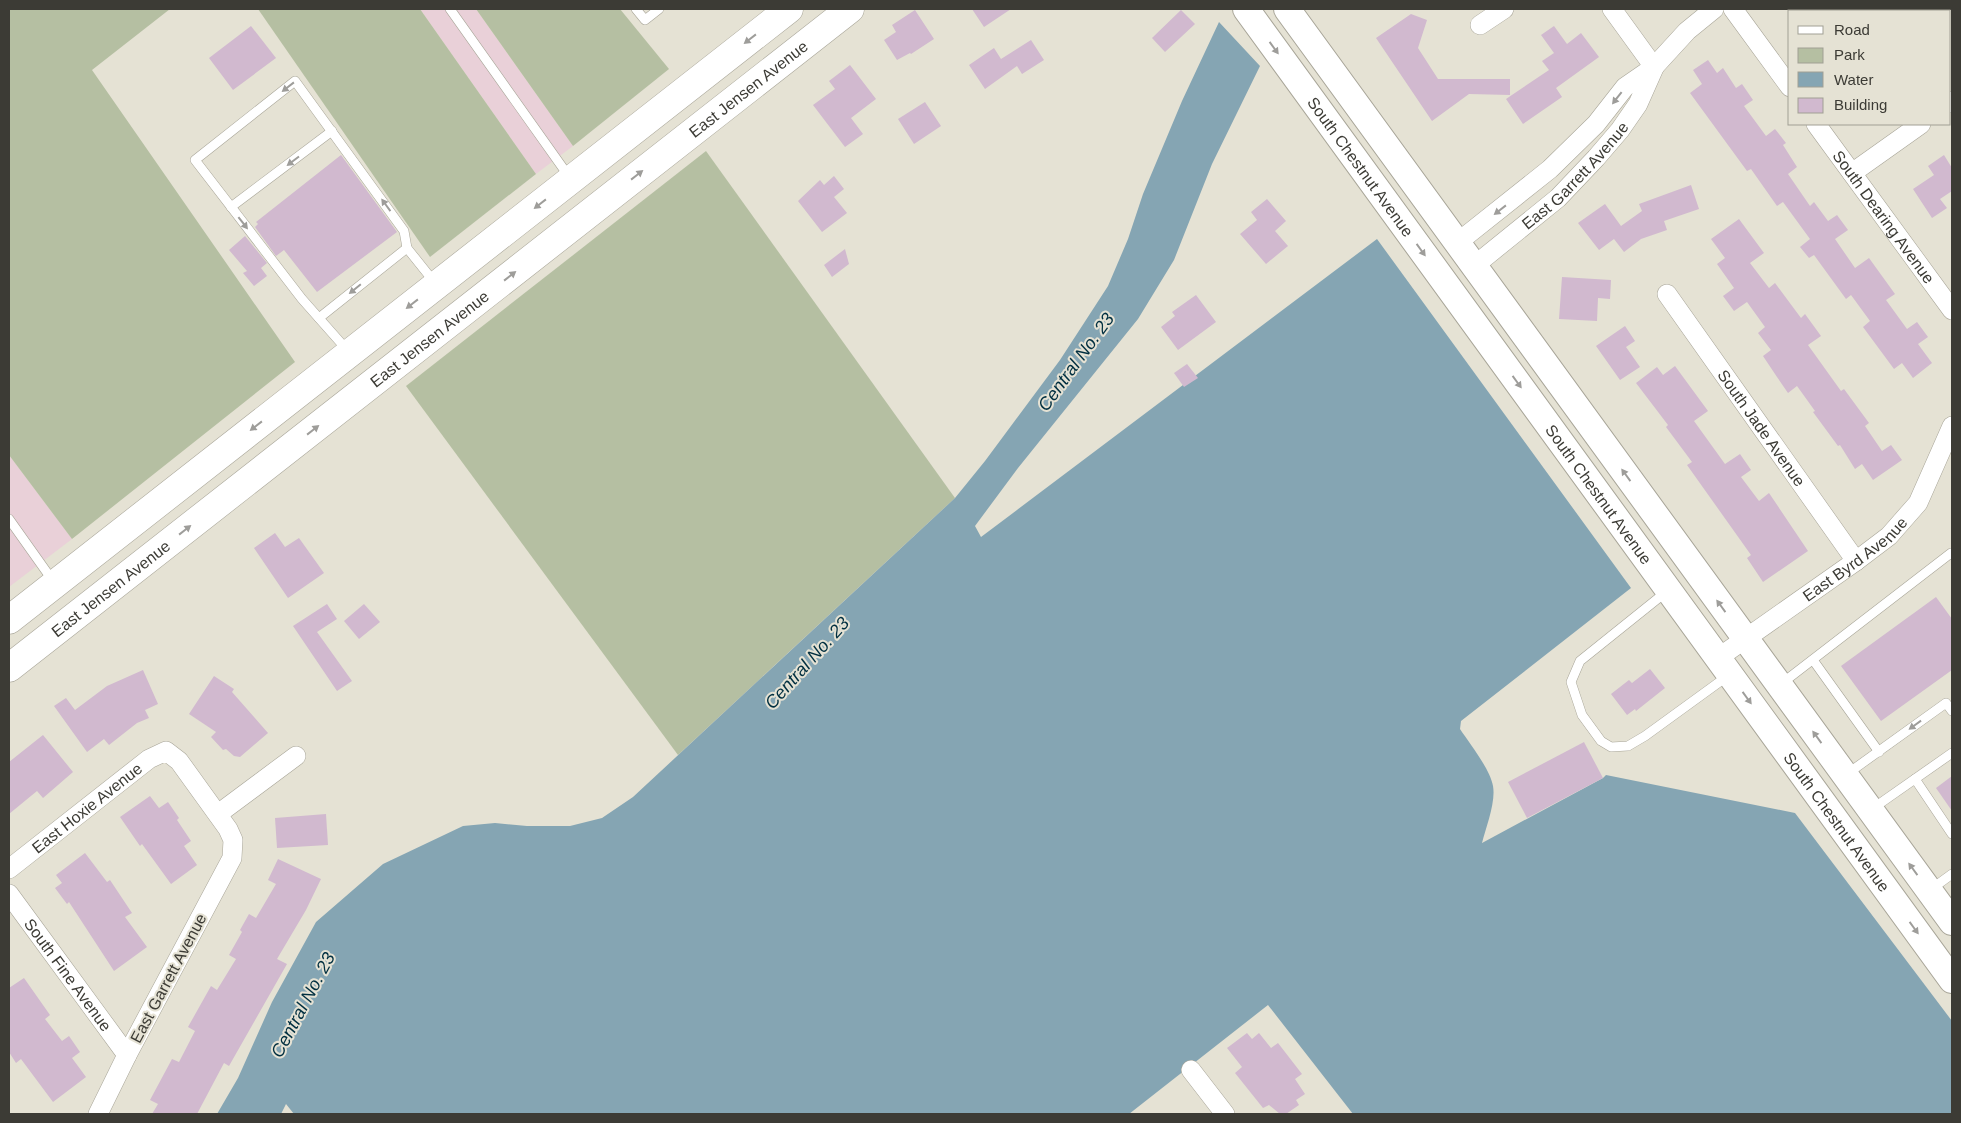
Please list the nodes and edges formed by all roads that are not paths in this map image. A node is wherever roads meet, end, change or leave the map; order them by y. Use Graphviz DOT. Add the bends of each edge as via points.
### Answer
graph roads {
  1 [pos="450,9"];
  2 [pos="636,9"];
  3 [pos="659,9"];
  4 [pos="788,9"];
  5 [pos="850,9"];
  6 [pos="1246,9"];
  7 [pos="1287,9"];
  8 [pos="1504,9"];
  9 [pos="1612,9"];
  10 [pos="1714,9"];
  11 [pos="1732,9"];
  12 [pos="1480,25"];
  13 [pos="1654,67"];
  14 [pos="1788,84"];
  15 [pos="1817,125"];
  16 [pos="1920,125"];
  17 [pos="332,131"];
  18 [pos="1852,173"];
  19 [pos="571,179"];
  20 [pos="231,207"];
  21 [pos="1457,243"];
  22 [pos="407,248"];
  23 [pos="1474,266"];
  24 [pos="436,285"];
  25 [pos="1667,294"];
  26 [pos="1952,310"];
  27 [pos="319,318"];
  28 [pos="350,353"];
  29 [pos="1952,426"];
  30 [pos="9,519"];
  31 [pos="1952,553"];
  32 [pos="1856,561"];
  33 [pos="55,583"];
  34 [pos="1668,590"];
  35 [pos="9,620"];
  36 [pos="1745,639"];
  37 [pos="1813,660"];
  38 [pos="1724,666"];
  39 [pos="9,668"];
  40 [pos="1779,686"];
  41 [pos="1952,711"];
  42 [pos="1878,752"];
  43 [pos="1952,753"];
  44 [pos="296,756"];
  45 [pos="1845,775"];
  46 [pos="1915,779"];
  47 [pos="1870,810"];
  48 [pos="218,814"];
  49 [pos="1952,834"];
  50 [pos="9,869"];
  51 [pos="1952,874"];
  52 [pos="1929,891"];
  53 [pos="9,894"];
  54 [pos="1952,922"];
  55 [pos="1952,980"];
  56 [pos="127,1055"];
  57 [pos="1191,1070"];
  58 [pos="98,1114"];
  59 [pos="1225,1114"];
  1 -- 19 [label="lane"];
  2 -- 3 [label="lane" via="645,20"];
  4 -- 19 [label="main road, one-way"];
  39 -- 5 [label="main road, East Jensen Avenue, one-way"];
  6 -- 34 [label="main road, South Chestnut Avenue, one-way"];
  7 -- 21 [label="main road, South Chestnut Avenue"];
  8 -- 12 [label="street"];
  9 -- 13 [label="street"];
  10 -- 13 [label="street, East Garrett Avenue" via="1687,31"];
  11 -- 14 [label="street"];
  13 -- 21 [label="street, East Garrett Avenue, one-way" via="1625,88 1596,124 1550,169"];
  13 -- 23 [label="street, East Garrett Avenue" via="1638,104 1596,158 1558,198"];
  15 -- 18 [label="street, South Dearing Avenue"];
  16 -- 18 [label="street"];
  17 -- 20 [label="lane, one-way"];
  17 -- 20 [label="lane, one-way" via="295,81 195,160"];
  22 -- 17 [label="lane, one-way" via="404,231"];
  18 -- 26 [label="street, South Dearing Avenue"];
  19 -- 24 [label="main road, one-way"];
  20 -- 27 [label="lane, one-way"];
  21 -- 23 [label="main road, South Chestnut Avenue"];
  22 -- 24 [label="lane"];
  22 -- 27 [label="lane, one-way"];
  36 -- 23 [label="main road, South Chestnut Avenue, one-way"];
  24 -- 28 [label="main road, one-way"];
  25 -- 32 [label="street, South Jade Avenue"];
  27 -- 28 [label="lane"];
  28 -- 33 [label="main road, one-way"];
  29 -- 32 [label="street, East Byrd Avenue" via="1918,503 1889,536"];
  30 -- 33 [label="lane"];
  31 -- 37 [label="lane"];
  32 -- 36 [label="street, East Byrd Avenue"];
  33 -- 35 [label="main road"];
  34 -- 38 [label="main road, South Chestnut Avenue"];
  34 -- 38 [label="lane" via="1580,661 1571,682 1582,715 1610,747 1628,746 1645,736"];
  36 -- 38 [label="street, East Byrd Avenue"];
  36 -- 40 [label="main road, South Chestnut Avenue"];
  37 -- 40 [label="lane"];
  37 -- 42 [label="lane"];
  38 -- 55 [label="main road, South Chestnut Avenue, one-way"];
  45 -- 40 [label="main road, South Chestnut Avenue, one-way"];
  41 -- 42 [label="lane, one-way" via="1946,702"];
  42 -- 45 [label="lane"];
  43 -- 46 [label="lane"];
  44 -- 48 [label="street"];
  45 -- 47 [label="main road, South Chestnut Avenue"];
  46 -- 47 [label="lane"];
  46 -- 49 [label="lane"];
  52 -- 47 [label="main road, South Chestnut Avenue, one-way"];
  48 -- 50 [label="street, East Hoxie Avenue" via="179,760 166,751 149,759"];
  48 -- 56 [label="street, East Garrett Avenue" via="233,840 232,858"];
  51 -- 52 [label="lane"];
  52 -- 54 [label="main road, South Chestnut Avenue"];
  53 -- 56 [label="street, South Fine Avenue"];
  56 -- 58 [label="street, East Garrett Avenue"];
  57 -- 59 [label="street"];
}
